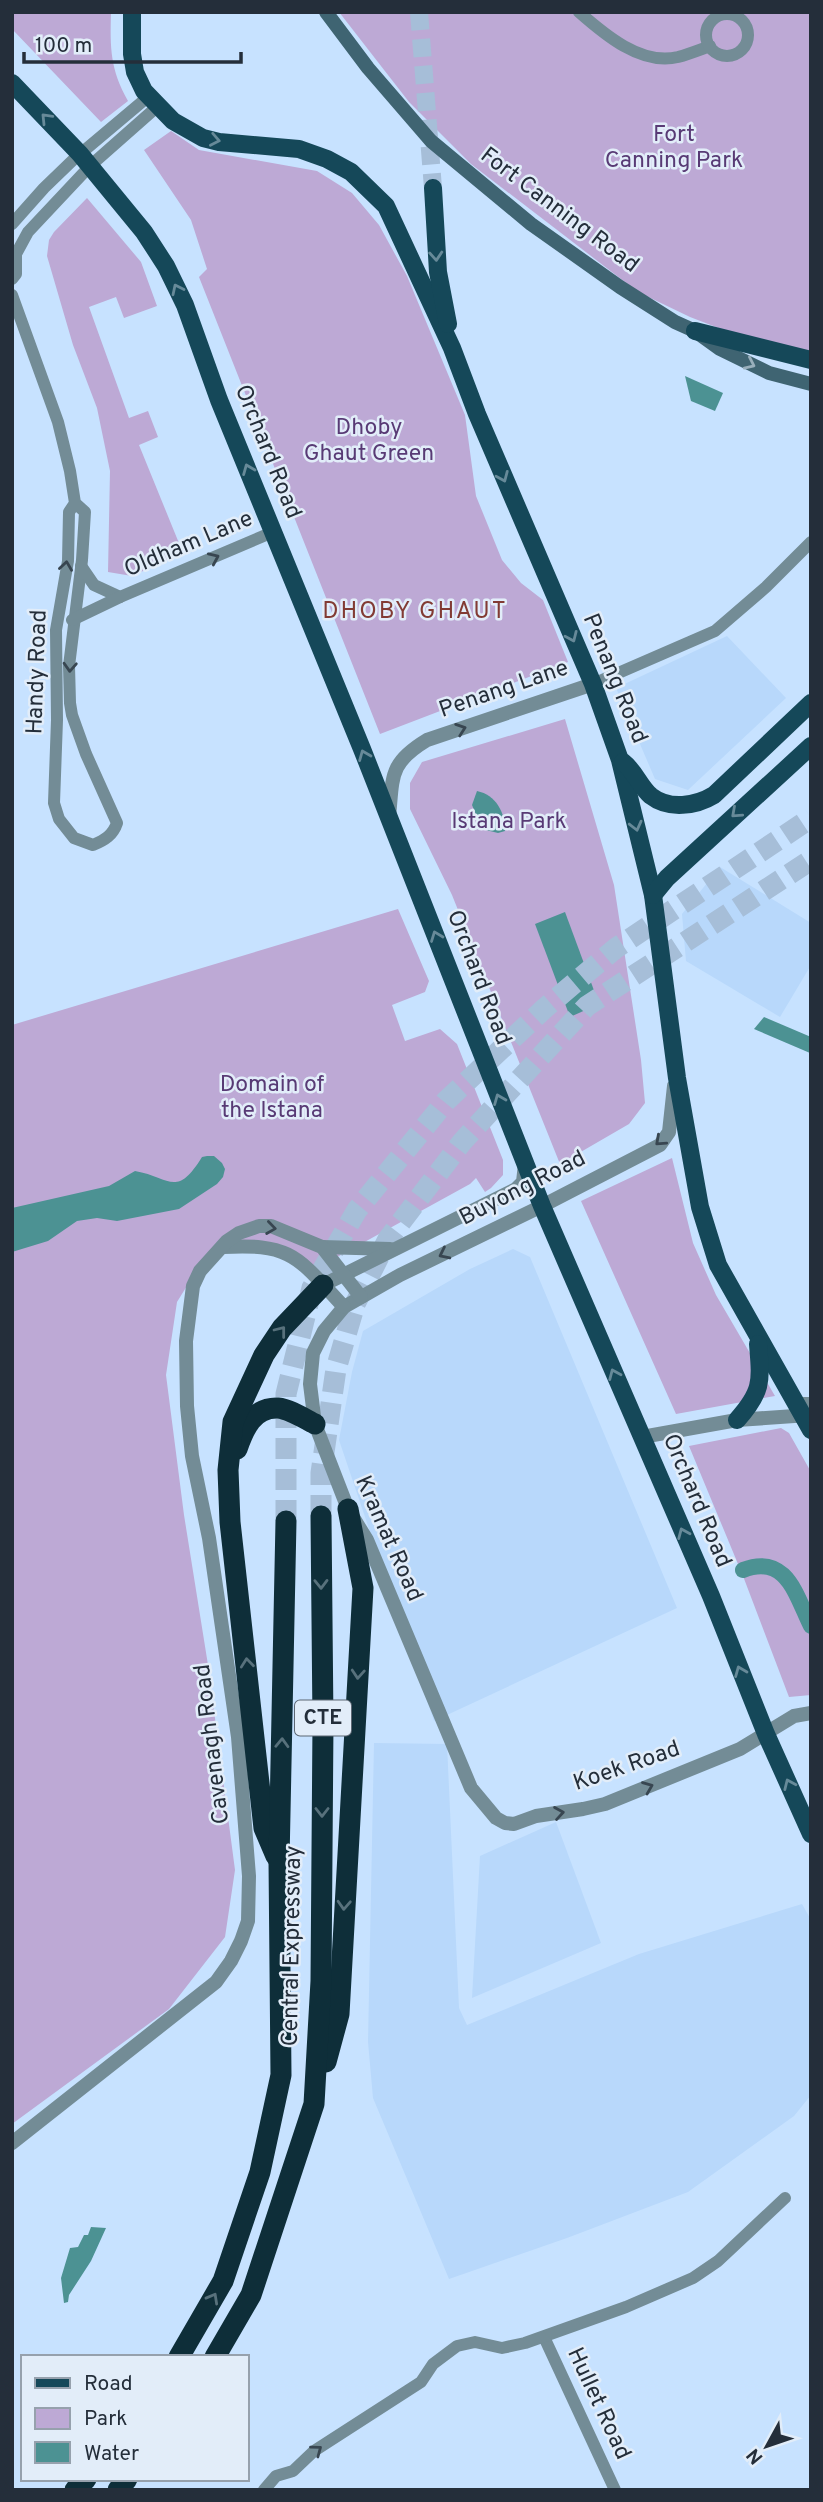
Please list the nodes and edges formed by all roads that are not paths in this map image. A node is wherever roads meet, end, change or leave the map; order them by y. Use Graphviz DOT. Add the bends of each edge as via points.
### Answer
graph roads {
  1 [pos="132,12"];
  2 [pos="326,12"];
  3 [pos="579,12"];
  4 [pos="710,46"];
  5 [pos="12,83"];
  6 [pos="153,101"];
  7 [pos="85,160"];
  8 [pos="433,188"];
  9 [pos="12,224"];
  10 [pos="12,279"];
  11 [pos="12,295"];
  12 [pos="15,312"];
  13 [pos="690,329"];
  14 [pos="452,348"];
  15 [pos="811,360"];
  16 [pos="811,384"];
  17 [pos="75,503"];
  18 [pos="273,532"];
  19 [pos="811,542"];
  20 [pos="81,566"];
  21 [pos="121,597"];
  22 [pos="75,618"];
  23 [pos="56,630"];
  24 [pos="593,684"];
  25 [pos="811,703"];
  26 [pos="811,746"];
  27 [pos="754,756"];
  28 [pos="621,760"];
  29 [pos="774,779"];
  30 [pos="389,818"];
  31 [pos="653,895"];
  32 [pos="677,1078"];
  33 [pos="525,1162"];
  34 [pos="542,1206"];
  35 [pos="223,1247"];
  36 [pos="322,1247"];
  37 [pos="394,1249"];
  38 [pos="344,1274"];
  39 [pos="323,1286"];
  40 [pos="361,1297"];
  41 [pos="344,1307"];
  42 [pos="758,1337"];
  43 [pos="806,1414"];
  44 [pos="737,1420"];
  45 [pos="315,1424"];
  46 [pos="642,1437"];
  47 [pos="228,1470"];
  48 [pos="348,1509"];
  49 [pos="321,1516"];
  50 [pos="286,1521"];
  51 [pos="811,1713"];
  52 [pos="766,1734"];
  53 [pos="471,1788"];
  54 [pos="811,1834"];
  55 [pos="279,1861"];
  56 [pos="314,2104"];
  57 [pos="12,2143"];
  58 [pos="785,2198"];
  59 [pos="544,2337"];
  60 [pos="180,2355"];
  61 [pos="216,2355"];
  62 [pos="264,2490"];
  63 [pos="615,2490"];
  1 -- 6 [label="main road" via="133,64 140,85"];
  2 -- 13 [label="main road, Fort Canning Road" via="431,141 531,224 620,287"];
  3 -- 4 [label="street" via="606,36 648,57 675,58"];
  7 -- 5 [label="main road, Orchard Road, one-way"];
  6 -- 7 [label="street"];
  6 -- 14 [label="main road, Penang Road, one-way" via="173,121 203,138 299,149 351,172 386,206"];
  7 -- 9 [label="street" via="44,188"];
  7 -- 10 [label="street" via="28,232 16,254"];
  18 -- 7 [label="main road, Orchard Road, one-way" via="185,305 144,232"];
  8 -- 14 [label="main road, one-way" via="438,272"];
  11 -- 12 [label="street, Handy Road"];
  12 -- 17 [label="street, Handy Road" via="64,443"];
  13 -- 15 [label="main road"];
  13 -- 16 [label="main road, Fort Canning Road, one-way" via="769,373"];
  14 -- 24 [label="main road, Penang Road, one-way"];
  17 -- 20 [label="street, Handy Road" via="85,512 86,521"];
  23 -- 17 [label="street, Handy Road, one-way" via="68,561 69,512"];
  21 -- 18 [label="street, Oldham Lane, one-way"];
  30 -- 18 [label="main road, Orchard Road, one-way"];
  19 -- 24 [label="street, Penang Lane" via="715,631"];
  20 -- 21 [label="street, Oldham Lane" via="94,585"];
  20 -- 22 [label="street, Handy Road"];
  21 -- 22 [label="street, Oldham Lane"];
  22 -- 23 [label="street, Oldham Lane"];
  22 -- 23 [label="street, Handy Road, one-way" via="70,703 117,822 105,840 93,845 74,838 59,819 54,803"];
  24 -- 28 [label="main road, Penang Road"];
  30 -- 24 [label="street, Penang Lane, one-way" via="393,777 409,751 427,740"];
  25 -- 27 [label="main road"];
  26 -- 29 [label="main road"];
  27 -- 28 [label="main road" via="714,795 703,802 679,805 650,796"];
  27 -- 29 [label="main road"];
  28 -- 31 [label="main road, Penang Road, one-way"];
  29 -- 31 [label="main road, one-way"];
  33 -- 30 [label="main road, Orchard Road, one-way"];
  31 -- 32 [label="main road, Penang Road"];
  32 -- 34 [label="street, Buyong Road, one-way" via="669,1132 660,1145"];
  32 -- 42 [label="main road, Penang Road" via="709,1240"];
  33 -- 34 [label="main road, Orchard Road"];
  33 -- 37 [label="street, Buyong Road" via="523,1182 516,1189"];
  34 -- 40 [label="street, Buyong Road, one-way"];
  46 -- 34 [label="main road, Orchard Road, one-way"];
  35 -- 36 [label="street, Cavenagh Road, one-way" via="239,1233 259,1226 271,1226"];
  35 -- 39 [label="street" via="264,1247 286,1253"];
  35 -- 57 [label="street, Cavenagh Road" via="200,1270 193,1286 186,1341 187,1406 239,1737 248,1921 231,1961 216,1982"];
  36 -- 37 [label="street"];
  36 -- 38 [label="street, Cavenagh Road"];
  37 -- 38 [label="street, Buyong Road"];
  38 -- 39 [label="street, Buyong Road"];
  38 -- 40 [label="street, Cavenagh Road"];
  39 -- 41 [label="street"];
  47 -- 39 [label="highway, one-way" via="233,1422 264,1355 282,1328"];
  40 -- 41 [label="street, Buyong Road"];
  41 -- 45 [label="street, Kramat Road" via="313,1353 310,1384"];
  42 -- 43 [label="main road, Penang Road"];
  42 -- 44 [label="main road" via="761,1382"];
  43 -- 44 [label="street"];
  44 -- 46 [label="street"];
  45 -- 47 [label="highway" via="279,1408 256,1414"];
  45 -- 48 [label="street, Kramat Road"];
  52 -- 46 [label="main road, Orchard Road, one-way"];
  55 -- 47 [label="highway, one-way" via="264,1828"];
  48 -- 53 [label="street, Kramat Road" via="367,1540"];
  48 -- 56 [label="highway, one-way" via="363,1588 339,2014"];
  49 -- 56 [label="highway, Central Expressway / CTE, one-way" via="321,1980"];
  55 -- 50 [label="highway, Central Expressway / CTE, one-way"];
  51 -- 52 [label="street, Koek Road" via="794,1716"];
  53 -- 52 [label="street, Koek Road, one-way" via="496,1818 514,1824 605,1804"];
  54 -- 52 [label="main road, Orchard Road, one-way"];
  60 -- 55 [label="highway, Central Expressway / CTE, one-way" via="223,2281 271,2129 281,2075"];
  56 -- 61 [label="highway, Central Expressway / CTE" via="251,2295"];
  58 -- 59 [label="street" via="718,2261 693,2278"];
  62 -- 59 [label="street, one-way" via="276,2476 293,2470 314,2451 421,2382 433,2364 457,2346 475,2342 502,2348"];
  59 -- 63 [label="street, Hullet Road"];
}
